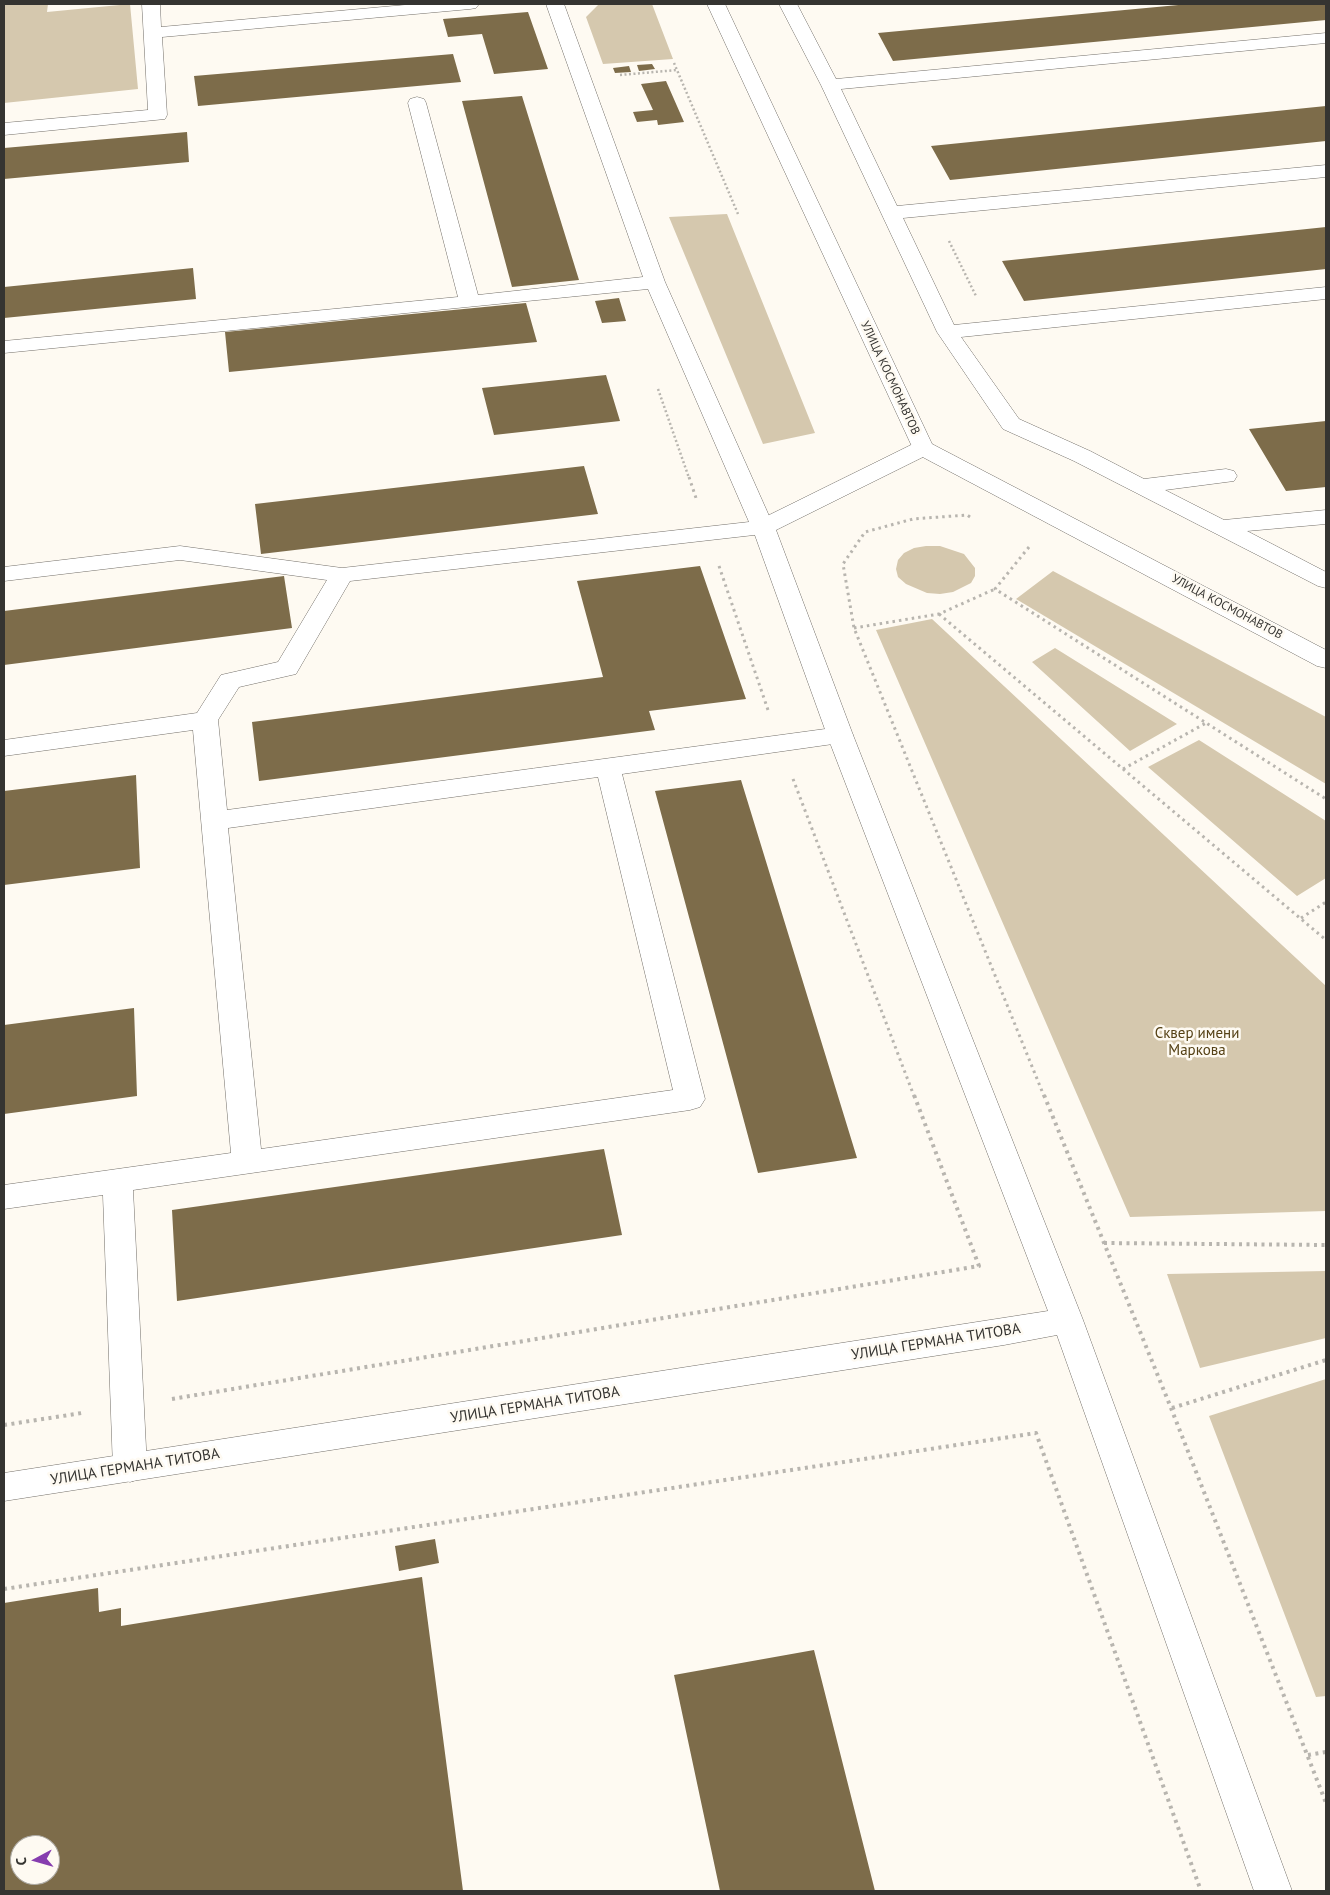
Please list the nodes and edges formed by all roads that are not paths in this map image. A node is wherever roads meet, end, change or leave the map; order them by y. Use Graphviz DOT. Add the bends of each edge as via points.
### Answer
graph roads {
  1 [pos="151,4"];
  2 [pos="470,4"];
  3 [pos="716,4"];
  4 [pos="788,4"];
  5 [pos="562,7"];
  6 [pos="153,34"];
  7 [pos="1326,38"];
  8 [pos="830,85"];
  9 [pos="418,102"];
  10 [pos="4,129"];
  11 [pos="1326,170"];
  12 [pos="890,214"];
  13 [pos="656,282"];
  14 [pos="1326,293"];
  15 [pos="470,302"];
  16 [pos="947,332"];
  17 [pos="4,347"];
  18 [pos="923,448"];
  19 [pos="1226,476"];
  20 [pos="1140,486"];
  21 [pos="1326,517"];
  22 [pos="763,527"];
  23 [pos="1220,527"];
  24 [pos="4,574"];
  25 [pos="342,575"];
  26 [pos="1326,582"];
  27 [pos="1326,660"];
  28 [pos="205,720"];
  29 [pos="840,735"];
  30 [pos="4,748"];
  31 [pos="608,767"];
  32 [pos="214,822"];
  33 [pos="247,1162"];
  34 [pos="118,1181"];
  35 [pos="4,1197"];
  36 [pos="1067,1320"];
  37 [pos="130,1468"];
  38 [pos="4,1488"];
  39 [pos="1273,1891"];
  1 -- 6 [label="street"];
  2 -- 6 [label="street"];
  3 -- 18 [label="street, УЛИЦА КОСМОНАВТОВ"];
  4 -- 8 [label="street"];
  5 -- 13 [label="street"];
  6 -- 10 [label="street" via="158,115"];
  7 -- 8 [label="street"];
  8 -- 12 [label="street"];
  9 -- 15 [label="street"];
  11 -- 12 [label="street"];
  12 -- 16 [label="street"];
  13 -- 15 [label="street"];
  13 -- 22 [label="street"];
  14 -- 16 [label="street"];
  15 -- 17 [label="street"];
  16 -- 20 [label="street" via="1011,424"];
  18 -- 22 [label="street"];
  18 -- 27 [label="street, УЛИЦА КОСМОНАВТОВ"];
  19 -- 20 [label="street"];
  20 -- 23 [label="street"];
  21 -- 23 [label="street"];
  22 -- 25 [label="street"];
  22 -- 29 [label="street"];
  23 -- 26 [label="street"];
  24 -- 25 [label="street" via="180,553"];
  25 -- 28 [label="street" via="287,668 230,681"];
  28 -- 30 [label="street"];
  28 -- 32 [label="street"];
  29 -- 31 [label="street"];
  29 -- 36 [label="street"];
  31 -- 32 [label="street"];
  31 -- 33 [label="street" via="690,1099"];
  32 -- 33 [label="street"];
  33 -- 34 [label="street"];
  34 -- 35 [label="street"];
  34 -- 37 [label="street"];
  36 -- 37 [label="street, УЛИЦА ГЕРМАНА ТИТОВА"];
  36 -- 39 [label="street"];
  37 -- 38 [label="street, УЛИЦА ГЕРМАНА ТИТОВА"];
}
